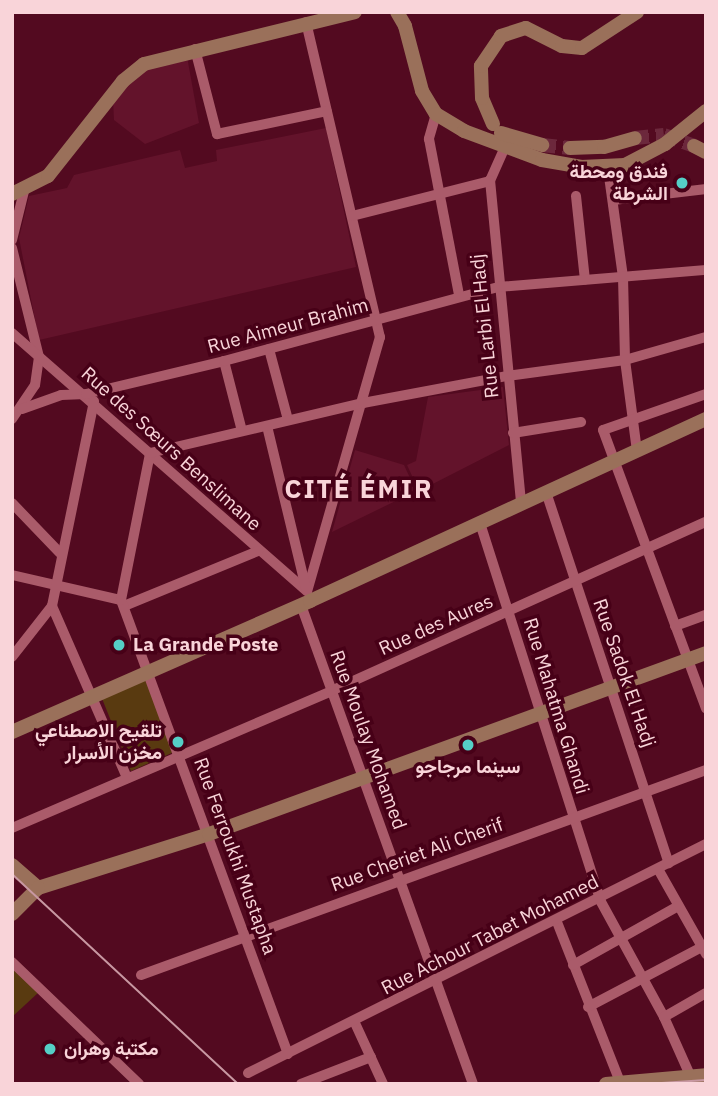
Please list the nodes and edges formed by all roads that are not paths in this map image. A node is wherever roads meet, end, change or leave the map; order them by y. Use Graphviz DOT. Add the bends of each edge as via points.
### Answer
graph roads {
  1 [pos="355,12"];
  2 [pos="397,12"];
  3 [pos="636,12"];
  4 [pos="306,22"];
  5 [pos="195,49"];
  6 [pos="327,111"];
  7 [pos="706,111"];
  8 [pos="436,114"];
  9 [pos="499,134"];
  10 [pos="635,138"];
  11 [pos="542,145"];
  12 [pos="570,148"];
  13 [pos="608,169"];
  14 [pos="490,181"];
  15 [pos="706,189"];
  16 [pos="18,192"];
  17 [pos="439,194"];
  18 [pos="576,196"];
  19 [pos="613,200"];
  20 [pos="352,216"];
  21 [pos="12,240"];
  22 [pos="12,248"];
  23 [pos="706,270"];
  24 [pos="623,277"];
  25 [pos="585,280"];
  26 [pos="498,287"];
  27 [pos="460,295"];
  28 [pos="378,321"];
  29 [pos="12,333"];
  30 [pos="706,337"];
  31 [pos="269,349"];
  32 [pos="39,358"];
  33 [pos="625,360"];
  34 [pos="224,361"];
  35 [pos="508,376"];
  36 [pos="706,394"];
  37 [pos="90,398"];
  38 [pos="363,403"];
  39 [pos="22,409"];
  40 [pos="12,419"];
  41 [pos="706,419"];
  42 [pos="288,420"];
  43 [pos="632,420"];
  44 [pos="581,422"];
  45 [pos="267,426"];
  46 [pos="243,431"];
  47 [pos="513,433"];
  48 [pos="637,451"];
  49 [pos="150,453"];
  50 [pos="614,461"];
  51 [pos="546,492"];
  52 [pos="12,503"];
  53 [pos="521,504"];
  54 [pos="706,522"];
  55 [pos="480,523"];
  56 [pos="645,549"];
  57 [pos="258,551"];
  58 [pos="60,553"];
  59 [pos="12,575"];
  60 [pos="574,581"];
  61 [pos="53,584"];
  62 [pos="306,599"];
  63 [pos="122,603"];
  64 [pos="52,606"];
  65 [pos="508,611"];
  66 [pos="706,615"];
  67 [pos="675,626"];
  68 [pos="706,653"];
  69 [pos="12,657"];
  70 [pos="688,660"];
  71 [pos="149,671"];
  72 [pos="610,688"];
  73 [pos="331,691"];
  74 [pos="94,695"];
  75 [pos="706,709"];
  76 [pos="539,714"];
  77 [pos="12,732"];
  78 [pos="179,756"];
  79 [pos="706,770"];
  80 [pos="127,778"];
  81 [pos="362,778"];
  82 [pos="646,793"];
  83 [pos="573,817"];
  84 [pos="12,828"];
  85 [pos="209,834"];
  86 [pos="706,844"];
  87 [pos="669,863"];
  88 [pos="12,865"];
  89 [pos="658,869"];
  90 [pos="401,880"];
  91 [pos="38,888"];
  92 [pos="600,900"];
  93 [pos="678,906"];
  94 [pos="12,914"];
  95 [pos="557,922"];
  96 [pos="245,936"];
  97 [pos="620,937"];
  98 [pos="704,950"];
  99 [pos="12,962"];
  100 [pos="573,965"];
  101 [pos="142,975"];
  102 [pos="643,979"];
  103 [pos="437,981"];
  104 [pos="706,993"];
  105 [pos="588,1007"];
  106 [pos="664,1017"];
  107 [pos="355,1023"];
  108 [pos="288,1054"];
  109 [pos="371,1057"];
  110 [pos="248,1073"];
  111 [pos="698,1078"];
  112 [pos="613,1083"];
  113 [pos="139,1084"];
  114 [pos="301,1084"];
  115 [pos="383,1084"];
  116 [pos="473,1084"];
  1 -- 4 [label="main road"];
  2 -- 8 [label="main road" via="422,91"];
  3 -- 9 [label="main road" via="582,48 562,46 526,28 501,36 481,66 482,98"];
  4 -- 5 [label="main road"];
  4 -- 6 [label="street"];
  5 -- 6 [label="street" via="217,134"];
  5 -- 16 [label="main road" via="133,71 48,176"];
  6 -- 20 [label="street"];
  7 -- 13 [label="main road" via="643,158"];
  8 -- 9 [label="main road"];
  8 -- 17 [label="street" via="429,139"];
  9 -- 11 [label="main road"];
  9 -- 13 [label="main road" via="542,160"];
  9 -- 14 [label="street, Rue Larbi El Hadj"];
  10 -- 12 [label="main road" via="604,147"];
  13 -- 19 [label="street"];
  14 -- 17 [label="street"];
  14 -- 26 [label="street, Rue Larbi El Hadj"];
  15 -- 19 [label="street"];
  16 -- 21 [label="street"];
  17 -- 20 [label="street"];
  17 -- 27 [label="street"];
  18 -- 25 [label="street"];
  19 -- 24 [label="street"];
  20 -- 28 [label="street"];
  22 -- 32 [label="street"];
  23 -- 24 [label="street, Rue Aimeur Brahim"];
  24 -- 25 [label="street, Rue Aimeur Brahim"];
  24 -- 33 [label="street"];
  25 -- 26 [label="street, Rue Aimeur Brahim"];
  26 -- 27 [label="street, Rue Aimeur Brahim"];
  26 -- 35 [label="street, Rue Larbi El Hadj"];
  27 -- 28 [label="street, Rue Aimeur Brahim"];
  28 -- 31 [label="street, Rue Aimeur Brahim"];
  28 -- 38 [label="street" via="380,337"];
  29 -- 32 [label="street, Rue des Sœurs Benslimane"];
  30 -- 33 [label="street"];
  31 -- 34 [label="street, Rue Aimeur Brahim"];
  31 -- 42 [label="street"];
  32 -- 37 [label="street, Rue des Sœurs Benslimane"];
  32 -- 39 [label="street" via="35,385"];
  33 -- 35 [label="street"];
  33 -- 43 [label="street"];
  34 -- 37 [label="street, Rue Aimeur Brahim"];
  34 -- 46 [label="street"];
  35 -- 38 [label="street"];
  35 -- 47 [label="street, Rue Larbi El Hadj"];
  36 -- 43 [label="street"];
  37 -- 39 [label="street, Rue Aimeur Brahim" via="61,395"];
  37 -- 49 [label="street, Rue des Sœurs Benslimane"];
  37 -- 58 [label="street"];
  38 -- 42 [label="street"];
  38 -- 62 [label="street"];
  39 -- 40 [label="street"];
  41 -- 48 [label="main road"];
  42 -- 45 [label="street"];
  43 -- 48 [label="street"];
  43 -- 50 [label="street" via="603,430"];
  44 -- 47 [label="street"];
  45 -- 46 [label="street"];
  45 -- 62 [label="street, Rue Moulay Mohamed"];
  46 -- 49 [label="street"];
  47 -- 53 [label="street, Rue Larbi El Hadj"];
  48 -- 50 [label="main road"];
  49 -- 57 [label="street, Rue des Sœurs Benslimane"];
  49 -- 63 [label="street"];
  50 -- 51 [label="main road"];
  50 -- 56 [label="street"];
  51 -- 53 [label="main road"];
  51 -- 60 [label="street, Rue Sadok El Hadj"];
  52 -- 58 [label="street"];
  53 -- 55 [label="main road"];
  54 -- 56 [label="street, Rue des Aures"];
  55 -- 62 [label="main road"];
  55 -- 65 [label="street, Rue Mahatma Ghandi"];
  56 -- 60 [label="street, Rue des Aures"];
  56 -- 67 [label="street"];
  57 -- 62 [label="street, Rue des Sœurs Benslimane"];
  57 -- 63 [label="street"];
  58 -- 61 [label="street"];
  59 -- 61 [label="street"];
  60 -- 65 [label="street, Rue des Aures"];
  60 -- 72 [label="street, Rue Sadok El Hadj"];
  61 -- 63 [label="street"];
  61 -- 64 [label="street"];
  62 -- 71 [label="main road"];
  62 -- 73 [label="street, Rue Moulay Mohamed"];
  63 -- 71 [label="street, Rue Ferroukhi Mustapha"];
  64 -- 69 [label="street"];
  64 -- 74 [label="street"];
  65 -- 73 [label="street, Rue des Aures"];
  65 -- 76 [label="street, Rue Mahatma Ghandi"];
  66 -- 67 [label="street"];
  67 -- 70 [label="street"];
  68 -- 70 [label="main road"];
  70 -- 72 [label="main road"];
  70 -- 75 [label="street"];
  71 -- 74 [label="main road"];
  71 -- 78 [label="street, Rue Ferroukhi Mustapha"];
  72 -- 76 [label="main road"];
  72 -- 82 [label="street, Rue Sadok El Hadj"];
  73 -- 78 [label="street, Rue des Aures"];
  73 -- 81 [label="street, Rue Moulay Mohamed"];
  74 -- 77 [label="main road"];
  74 -- 80 [label="street"];
  76 -- 81 [label="main road"];
  76 -- 83 [label="street, Rue Mahatma Ghandi"];
  78 -- 80 [label="street, Rue des Aures"];
  78 -- 85 [label="street, Rue Ferroukhi Mustapha"];
  79 -- 82 [label="street, Rue Cheriet Ali Cherif"];
  80 -- 84 [label="street, Rue des Aures"];
  81 -- 85 [label="main road"];
  81 -- 90 [label="street, Rue Moulay Mohamed"];
  82 -- 83 [label="street, Rue Cheriet Ali Cherif"];
  82 -- 87 [label="street, Rue Sadok El Hadj"];
  83 -- 90 [label="street, Rue Cheriet Ali Cherif"];
  83 -- 92 [label="street, Rue Mahatma Ghandi"];
  85 -- 91 [label="main road"];
  85 -- 96 [label="street, Rue Ferroukhi Mustapha"];
  86 -- 87 [label="street, Rue Achour Tabet Mohamed"];
  87 -- 89 [label="street, Rue Achour Tabet Mohamed"];
  88 -- 91 [label="main road"];
  89 -- 92 [label="street, Rue Achour Tabet Mohamed"];
  89 -- 93 [label="street"];
  90 -- 96 [label="street, Rue Cheriet Ali Cherif"];
  90 -- 103 [label="street, Rue Moulay Mohamed"];
  91 -- 94 [label="main road"];
  92 -- 95 [label="street, Rue Achour Tabet Mohamed"];
  92 -- 97 [label="street, Rue Mahatma Ghandi"];
  93 -- 97 [label="street"];
  93 -- 98 [label="street"];
  95 -- 100 [label="street"];
  95 -- 103 [label="street, Rue Achour Tabet Mohamed"];
  96 -- 101 [label="street, Rue Cheriet Ali Cherif"];
  96 -- 108 [label="street, Rue Ferroukhi Mustapha"];
  97 -- 100 [label="street"];
  97 -- 102 [label="street, Rue Mahatma Ghandi"];
  98 -- 102 [label="street"];
  99 -- 113 [label="street"];
  100 -- 105 [label="street"];
  102 -- 105 [label="street"];
  102 -- 106 [label="street, Rue Mahatma Ghandi"];
  103 -- 107 [label="street, Rue Achour Tabet Mohamed"];
  103 -- 116 [label="street, Rue Moulay Mohamed"];
  104 -- 106 [label="street"];
  105 -- 112 [label="street"];
  106 -- 111 [label="street, Rue Mahatma Ghandi"];
  107 -- 108 [label="street, Rue Achour Tabet Mohamed"];
  107 -- 109 [label="street"];
  108 -- 110 [label="street, Rue Achour Tabet Mohamed"];
  109 -- 114 [label="street"];
  109 -- 115 [label="street"];
  111 -- 112 [label="main road"];
}
